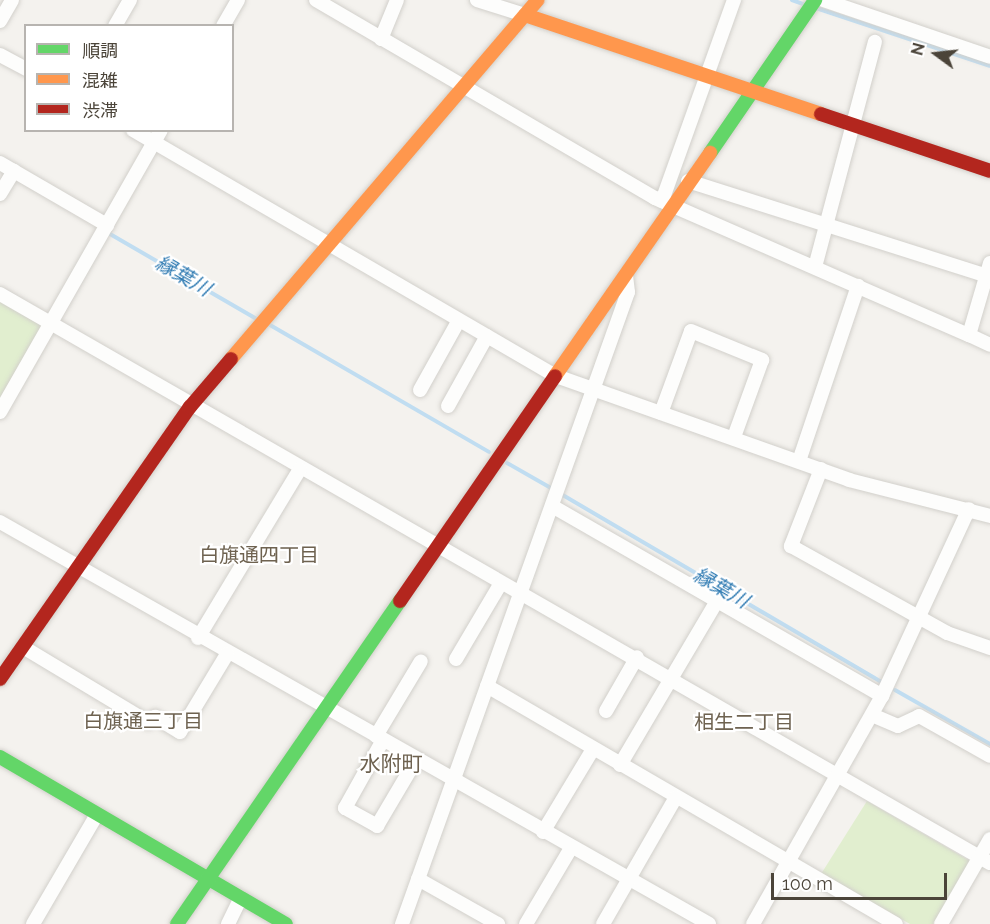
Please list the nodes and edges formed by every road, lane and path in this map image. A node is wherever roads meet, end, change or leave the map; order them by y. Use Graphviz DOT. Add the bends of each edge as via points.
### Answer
graph roads {
  1 [pos="12,0"];
  2 [pos="130,0"];
  3 [pos="238,0"];
  4 [pos="316,0"];
  5 [pos="397,0"];
  6 [pos="477,0"];
  7 [pos="538,0"];
  8 [pos="734,0"];
  9 [pos="815,3"];
  10 [pos="525,15"];
  11 [pos="0,21"];
  12 [pos="116,24"];
  13 [pos="224,24"];
  14 [pos="381,39"];
  15 [pos="875,42"];
  16 [pos="0,56"];
  17 [pos="990,57"];
  18 [pos="24,68"];
  19 [pos="705,76"];
  20 [pos="464,85"];
  21 [pos="750,91"];
  22 [pos="851,124"];
  23 [pos="141,132"];
  24 [pos="158,137"];
  25 [pos="0,163"];
  26 [pos="14,171"];
  27 [pos="990,171"];
  28 [pos="688,181"];
  29 [pos="0,194"];
  30 [pos="667,204"];
  31 [pos="107,225"];
  32 [pos="826,225"];
  33 [pos="331,243"];
  34 [pos="814,267"];
  35 [pos="989,272"];
  36 [pos="626,276"];
  37 [pos="858,286"];
  38 [pos="0,294"];
  39 [pos="459,320"];
  40 [pos="50,323"];
  41 [pos="969,335"];
  42 [pos="487,336"];
  43 [pos="990,345"];
  44 [pos="556,376"];
  45 [pos="420,390"];
  46 [pos="592,391"];
  47 [pos="448,406"];
  48 [pos="190,407"];
  49 [pos="0,412"];
  50 [pos="661,413"];
  51 [pos="734,437"];
  52 [pos="799,461"];
  53 [pos="300,469"];
  54 [pos="821,469"];
  55 [pos="552,506"];
  56 [pos="969,509"];
  57 [pos="990,516"];
  58 [pos="0,522"];
  59 [pos="434,544"];
  60 [pos="76,570"];
  61 [pos="501,583"];
  62 [pos="520,594"];
  63 [pos="718,599"];
  64 [pos="922,618"];
  65 [pos="198,638"];
  66 [pos="22,647"];
  67 [pos="990,648"];
  68 [pos="227,654"];
  69 [pos="637,657"];
  70 [pos="456,659"];
  71 [pos="421,661"];
  72 [pos="672,677"];
  73 [pos="0,680"];
  74 [pos="487,686"];
  75 [pos="882,696"];
  76 [pos="324,708"];
  77 [pos="606,711"];
  78 [pos="872,715"];
  79 [pos="379,738"];
  80 [pos="593,749"];
  81 [pos="990,756"];
  82 [pos="0,757"];
  83 [pos="416,760"];
  84 [pos="620,765"];
  85 [pos="837,774"];
  86 [pos="452,780"];
  87 [pos="676,797"];
  88 [pos="96,816"];
  89 [pos="543,832"];
  90 [pos="990,839"];
  91 [pos="571,848"];
  92 [pos="985,860"];
  93 [pos="788,861"];
  94 [pos="418,879"];
  95 [pos="629,880"];
  96 [pos="207,881"];
  97 [pos="239,901"];
  98 [pos="33,924"];
  99 [pos="177,924"];
  100 [pos="228,924"];
  101 [pos="286,924"];
  102 [pos="402,924"];
  103 [pos="498,924"];
  104 [pos="526,924"];
  105 [pos="603,924"];
  106 [pos="709,924"];
  107 [pos="753,924"];
  108 [pos="896,924"];
  109 [pos="941,924"];
  1 -- 11 [label="street"];
  2 -- 12 [label="street"];
  3 -- 13 [label="street"];
  4 -- 14 [label="street"];
  5 -- 14 [label="street"];
  6 -- 10 [label="street"];
  7 -- 10 [label="street"];
  8 -- 19 [label="street"];
  9 -- 17 [label="street"];
  9 -- 21 [label="street"];
  10 -- 19 [label="street"];
  10 -- 20 [label="street"];
  14 -- 20 [label="street"];
  15 -- 22 [label="street"];
  16 -- 18 [label="street"];
  19 -- 21 [label="street"];
  19 -- 30 [label="street"];
  20 -- 30 [label="street"];
  20 -- 33 [label="street"];
  21 -- 22 [label="street"];
  21 -- 28 [label="street"];
  22 -- 27 [label="street"];
  22 -- 32 [label="street"];
  23 -- 24 [label="street"];
  24 -- 31 [label="street"];
  24 -- 33 [label="street"];
  25 -- 26 [label="street"];
  26 -- 29 [label="street"];
  26 -- 31 [label="street"];
  28 -- 30 [label="street"];
  28 -- 32 [label="street"];
  30 -- 34 [label="street"];
  30 -- 36 [label="street"];
  31 -- 40 [label="street"];
  32 -- 34 [label="street"];
  32 -- 35 [label="street"];
  33 -- 39 [label="street"];
  33 -- 48 [label="street"];
  34 -- 37 [label="street"];
  35 -- 41 [label="street"];
  36 -- 44 [label="street"];
  36 -- 46 [label="street" via="628,292"];
  37 -- 41 [label="street"];
  37 -- 52 [label="street"];
  38 -- 40 [label="street"];
  39 -- 42 [label="street"];
  39 -- 45 [label="street"];
  40 -- 48 [label="street"];
  40 -- 49 [label="street"];
  41 -- 43 [label="street"];
  42 -- 44 [label="street"];
  42 -- 47 [label="street"];
  44 -- 46 [label="street"];
  44 -- 59 [label="street"];
  46 -- 50 [label="street"];
  46 -- 55 [label="street"];
  48 -- 53 [label="street"];
  48 -- 60 [label="street"];
  50 -- 51 [label="street"];
  50 -- 51 [label="street" via="691,331 762,360"];
  51 -- 52 [label="street"];
  52 -- 54 [label="street"];
  53 -- 59 [label="street"];
  53 -- 65 [label="street"];
  54 -- 56 [label="street"];
  54 -- 64 [label="street" via="791,546"];
  55 -- 62 [label="street"];
  55 -- 63 [label="street"];
  56 -- 57 [label="street"];
  56 -- 64 [label="street"];
  58 -- 60 [label="street"];
  59 -- 61 [label="street"];
  59 -- 76 [label="street"];
  60 -- 65 [label="street"];
  60 -- 66 [label="street"];
  61 -- 62 [label="street"];
  61 -- 70 [label="street"];
  62 -- 69 [label="street"];
  62 -- 74 [label="street"];
  63 -- 72 [label="street"];
  63 -- 75 [label="street"];
  64 -- 67 [label="street"];
  64 -- 75 [label="street"];
  65 -- 68 [label="street"];
  66 -- 68 [label="street" via="148,722 155,717 180,732"];
  66 -- 73 [label="street"];
  68 -- 76 [label="street"];
  69 -- 72 [label="street"];
  69 -- 77 [label="street"];
  71 -- 79 [label="street"];
  72 -- 84 [label="street"];
  72 -- 85 [label="street"];
  74 -- 80 [label="street"];
  74 -- 86 [label="street"];
  75 -- 78 [label="street"];
  76 -- 79 [label="street"];
  76 -- 96 [label="street"];
  78 -- 81 [label="street" via="898,726 919,716"];
  78 -- 85 [label="street"];
  79 -- 83 [label="street"];
  79 -- 83 [label="street" via="345,808 377,826"];
  80 -- 84 [label="street"];
  80 -- 89 [label="street"];
  82 -- 88 [label="street"];
  83 -- 86 [label="street"];
  84 -- 87 [label="street"];
  85 -- 92 [label="street"];
  85 -- 93 [label="street"];
  86 -- 89 [label="street"];
  86 -- 94 [label="street"];
  87 -- 93 [label="street"];
  87 -- 95 [label="street"];
  88 -- 96 [label="street"];
  88 -- 98 [label="street"];
  89 -- 91 [label="street"];
  90 -- 92 [label="street"];
  91 -- 95 [label="street"];
  91 -- 104 [label="street"];
  92 -- 109 [label="street"];
  93 -- 107 [label="street"];
  93 -- 108 [label="street"];
  94 -- 102 [label="street"];
  94 -- 103 [label="street"];
  95 -- 105 [label="street"];
  95 -- 106 [label="street"];
  96 -- 97 [label="street"];
  96 -- 99 [label="street"];
  97 -- 100 [label="street"];
  97 -- 101 [label="street"];
}
